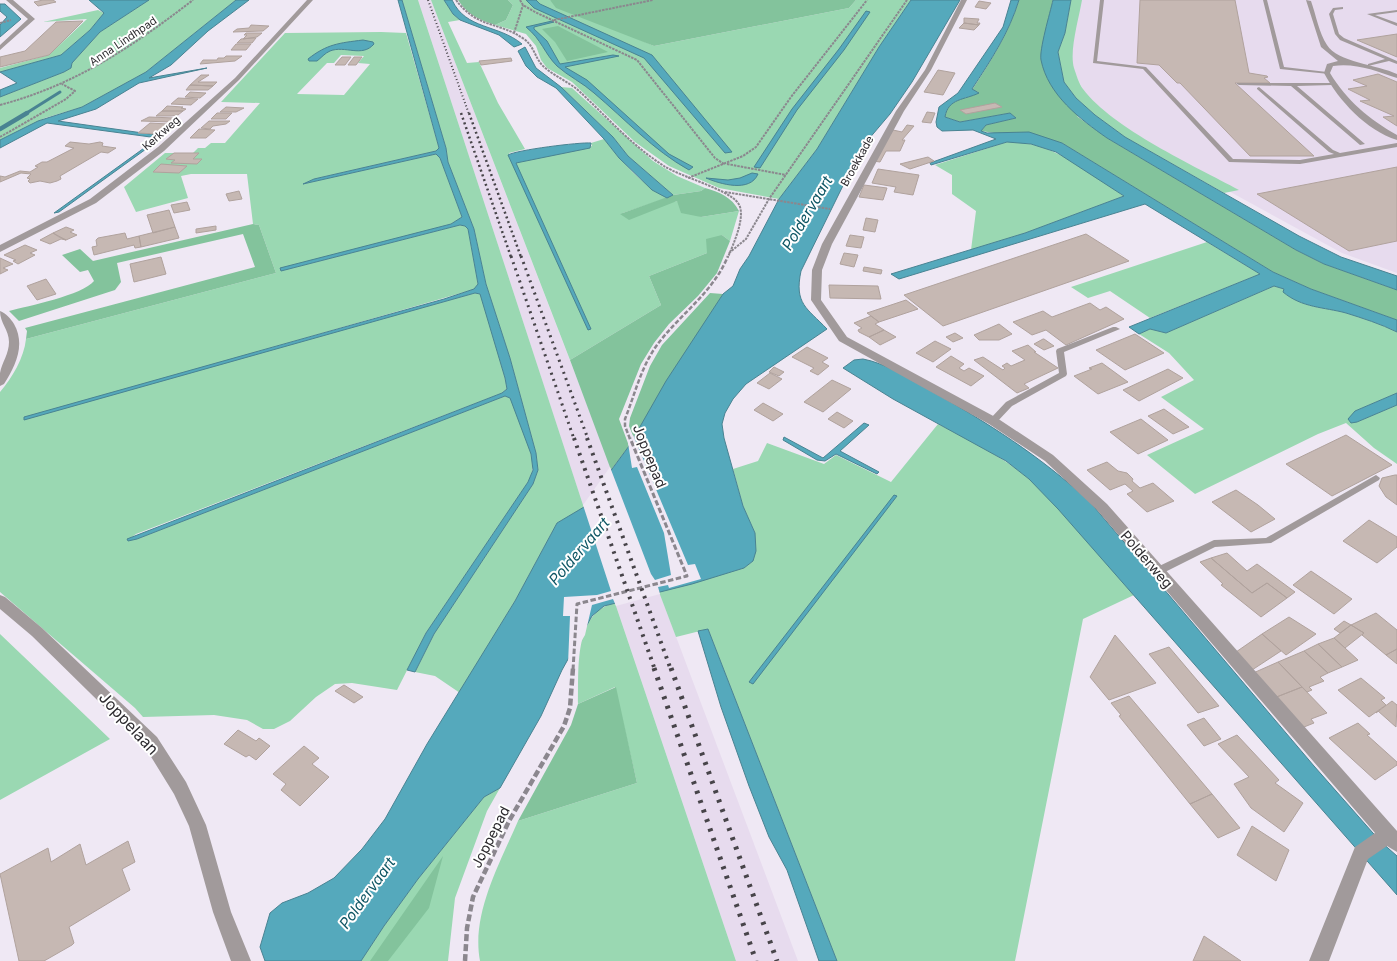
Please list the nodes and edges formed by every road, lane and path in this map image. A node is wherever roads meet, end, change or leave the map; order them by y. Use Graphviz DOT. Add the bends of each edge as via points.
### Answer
graph roads {
  1 [pos="9,0"];
  2 [pos="193,0"];
  3 [pos="310,0"];
  4 [pos="456,0"];
  5 [pos="520,0"];
  6 [pos="653,0"];
  7 [pos="867,0"];
  8 [pos="907,0"];
  9 [pos="964,0"];
  10 [pos="1102,0"];
  11 [pos="1265,0"];
  12 [pos="1308,1"];
  13 [pos="523,5"];
  14 [pos="1342,8"];
  15 [pos="1397,11"];
  16 [pos="555,20"];
  17 [pos="5,21"];
  18 [pos="0,23"];
  19 [pos="1397,25"];
  20 [pos="514,33"];
  21 [pos="0,48"];
  22 [pos="1389,60"];
  23 [pos="1344,62"];
  24 [pos="1397,63"];
  25 [pos="1370,66"];
  26 [pos="1327,74"];
  27 [pos="1397,76"];
  28 [pos="61,84"];
  29 [pos="1239,84"];
  30 [pos="1292,84"];
  31 [pos="1332,84"];
  32 [pos="1259,88"];
  33 [pos="0,104"];
  34 [pos="0,137"];
  35 [pos="1397,138"];
  36 [pos="1362,144"];
  37 [pos="1397,145"];
  38 [pos="1339,155"];
  39 [pos="725,164"];
  40 [pos="786,175"];
  41 [pos="687,178"];
  42 [pos="724,192"];
  43 [pos="769,200"];
  44 [pos="834,210"];
  45 [pos="0,249"];
  46 [pos="728,253"];
  47 [pos="0,314"];
  48 [pos="1116,328"];
  49 [pos="843,339"];
  50 [pos="0,382"];
  51 [pos="993,421"];
  52 [pos="1376,478"];
  53 [pos="1158,571"];
  54 [pos="0,601"];
  55 [pos="1388,839"];
  56 [pos="241,961"];
  57 [pos="465,961"];
  58 [pos="1319,961"];
  1 -- 21 [label="street" via="32,19"];
  2 -- 28 [label="path, Anna Lindhpad" via="117,56"];
  3 -- 45 [label="street, Kerkweg" via="237,79 161,149 93,201"];
  4 -- 20 [label="path, Joppepad" via="477,21"];
  5 -- 13 [label="path"];
  6 -- 16 [label="path"];
  7 -- 39 [label="path" via="756,147"];
  8 -- 40 [label="path"];
  9 -- 49 [label="street, Broekkade" via="928,70 864,173 817,270 816,300"];
  10 -- 38 [label="lane" via="1095,62 1144,68 1231,161 1300,162"];
  11 -- 26 [label="lane" via="1282,68"];
  12 -- 23 [label="street" via="1324,47"];
  13 -- 16 [label="path"];
  13 -- 20 [label="path"];
  14 -- 22 [label="lane" via="1334,9 1331,14 1337,34"];
  15 -- 19 [label="lane" via="1369,14"];
  16 -- 39 [label="path" via="637,60 715,158"];
  17 -- 18 [label="path"];
  20 -- 41 [label="path, Joppepad" via="529,42 544,67 574,88 633,143"];
  22 -- 24 [label="lane"];
  22 -- 25 [label="lane"];
  23 -- 25 [label="street"];
  23 -- 26 [label="street" via="1330,64"];
  25 -- 27 [label="street"];
  26 -- 31 [label="street"];
  28 -- 33 [label="path, Anna Lindhpad" via="21,100"];
  28 -- 34 [label="path" via="75,91"];
  29 -- 30 [label="lane"];
  30 -- 31 [label="lane"];
  30 -- 36 [label="lane"];
  31 -- 35 [label="street" via="1357,112"];
  32 -- 38 [label="lane"];
  37 -- 38 [label="lane"];
  39 -- 40 [label="path"];
  39 -- 41 [label="path"];
  40 -- 43 [label="path"];
  41 -- 42 [label="path, Joppepad"];
  42 -- 43 [label="path"];
  42 -- 46 [label="path, Joppepad" via="740,204 742,214"];
  43 -- 44 [label="path"];
  43 -- 46 [label="path" via="746,239"];
  46 -- 57 [label="path, Joppepad" via="720,275 658,344 645,365 625,419 625,426 687,576 577,604 570,708 564,726 509,821 473,897"];
  47 -- 50 [label="street" via="14,331 15,348"];
  48 -- 51 [label="lane" via="1060,351 1063,374 1009,404"];
  49 -- 51 [label="street, Polderweg"];
  51 -- 53 [label="street, Polderweg" via="1049,458 1102,507"];
  52 -- 53 [label="lane" via="1268,540 1214,544"];
  53 -- 55 [label="street, Polderweg"];
  54 -- 56 [label="street, Joppelaan" via="37,632 151,742 180,788 196,825 222,912"];
  55 -- 58 [label="street" via="1360,853"];
}
